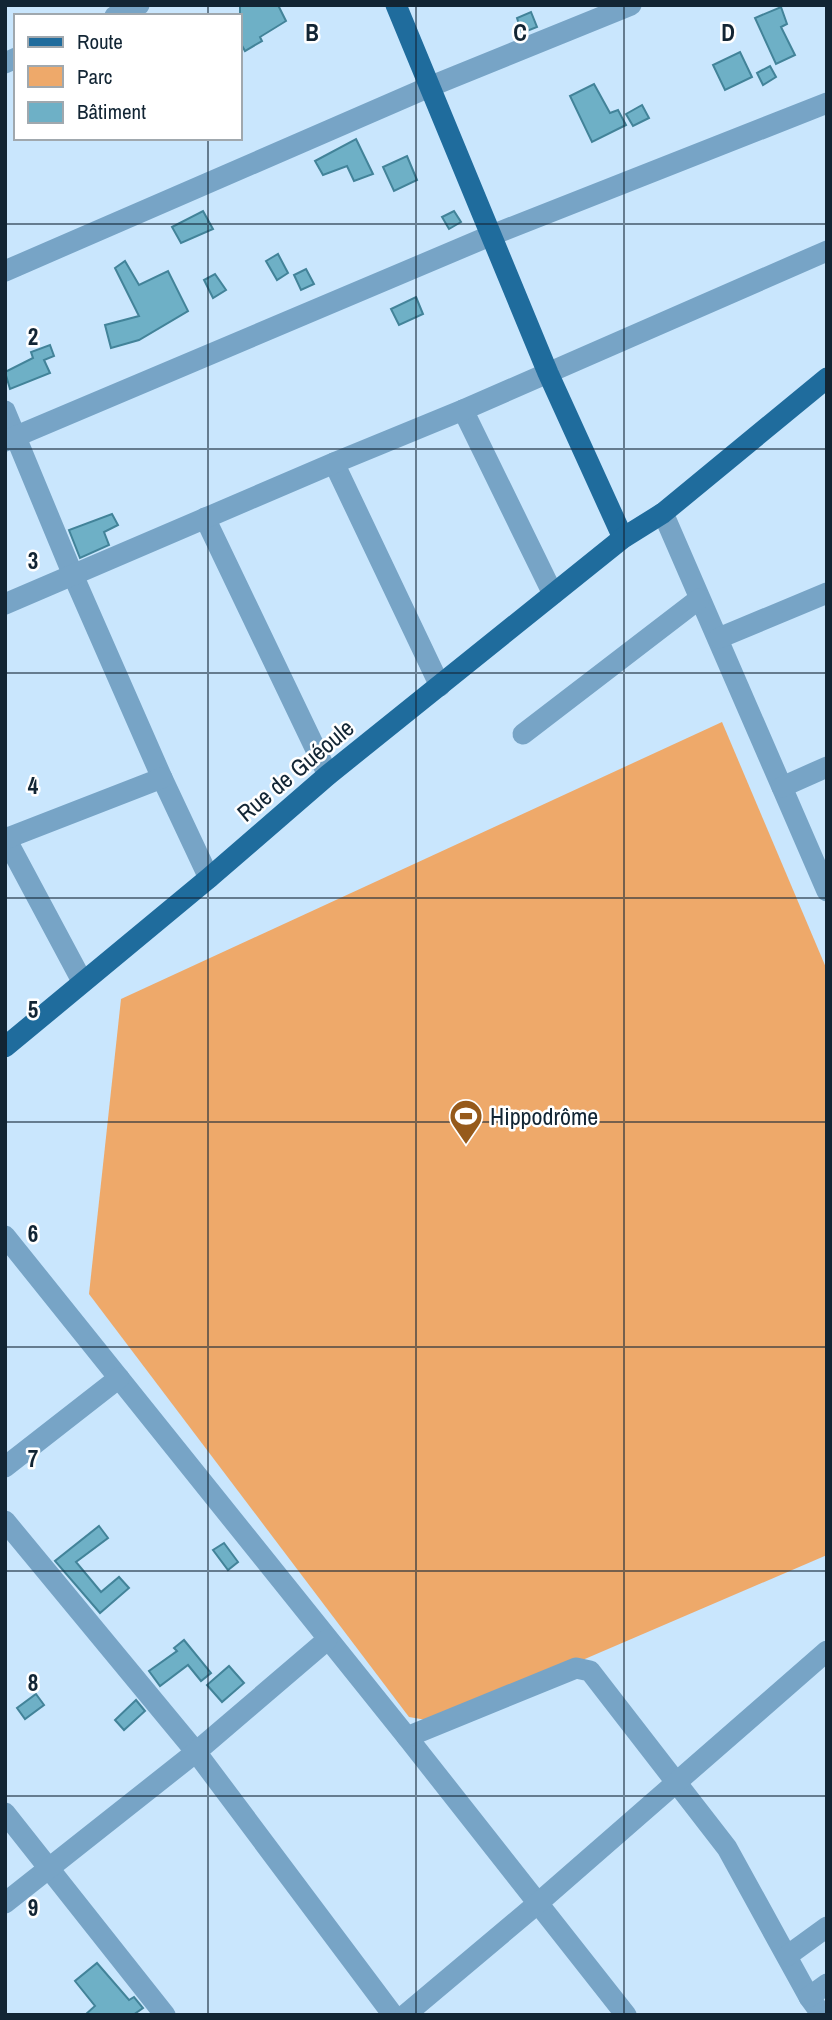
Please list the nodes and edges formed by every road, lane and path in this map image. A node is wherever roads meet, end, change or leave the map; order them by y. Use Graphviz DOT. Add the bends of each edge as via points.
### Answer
graph roads {
  1 [pos="139,5"];
  2 [pos="396,5"];
  3 [pos="631,5"];
  4 [pos="119,14"];
  5 [pos="429,87"];
  6 [pos="827,103"];
  7 [pos="492,236"];
  8 [pos="827,250"];
  9 [pos="5,271"];
  10 [pos="548,373"];
  11 [pos="827,378"];
  12 [pos="463,410"];
  13 [pos="5,411"];
  14 [pos="11,439"];
  15 [pos="334,463"];
  16 [pos="663,513"];
  17 [pos="205,519"];
  18 [pos="622,538"];
  19 [pos="73,575"];
  20 [pos="827,593"];
  21 [pos="553,594"];
  22 [pos="699,599"];
  23 [pos="5,604"];
  24 [pos="719,638"];
  25 [pos="440,686"];
  26 [pos="523,734"];
  27 [pos="827,767"];
  28 [pos="328,775"];
  29 [pos="162,778"];
  30 [pos="782,787"];
  31 [pos="5,838"];
  32 [pos="209,878"];
  33 [pos="827,891"];
  34 [pos="82,981"];
  35 [pos="5,1047"];
  36 [pos="5,1236"];
  37 [pos="118,1378"];
  38 [pos="5,1467"];
  39 [pos="5,1521"];
  40 [pos="327,1640"];
  41 [pos="823,1662"];
  42 [pos="407,1737"];
  43 [pos="196,1752"];
  44 [pos="676,1782"];
  45 [pos="5,1813"];
  46 [pos="48,1867"];
  47 [pos="5,1903"];
  48 [pos="537,1904"];
  49 [pos="827,1927"];
  50 [pos="787,1956"];
  51 [pos="827,1983"];
  52 [pos="809,1997"];
  53 [pos="165,2015"];
  54 [pos="393,2015"];
  55 [pos="405,2015"];
  56 [pos="626,2015"];
  57 [pos="822,2015"];
  1 -- 4 [label="street"];
  2 -- 5 [label="main road"];
  3 -- 5 [label="street"];
  5 -- 7 [label="main road"];
  5 -- 9 [label="street"];
  6 -- 7 [label="street"];
  7 -- 10 [label="main road"];
  7 -- 14 [label="street"];
  8 -- 10 [label="street"];
  10 -- 12 [label="street"];
  10 -- 18 [label="main road"];
  11 -- 16 [label="main road, Rue de Guéoule"];
  12 -- 15 [label="street"];
  12 -- 21 [label="street"];
  13 -- 14 [label="street"];
  14 -- 19 [label="street"];
  15 -- 17 [label="street"];
  15 -- 25 [label="street"];
  16 -- 18 [label="main road, Rue de Guéoule"];
  16 -- 22 [label="street"];
  17 -- 19 [label="street"];
  17 -- 28 [label="street"];
  18 -- 21 [label="main road, Rue de Guéoule"];
  19 -- 23 [label="street"];
  19 -- 29 [label="street"];
  20 -- 24 [label="street"];
  21 -- 25 [label="main road, Rue de Guéoule"];
  22 -- 24 [label="street"];
  22 -- 26 [label="street"];
  24 -- 30 [label="street"];
  25 -- 28 [label="main road, Rue de Guéoule"];
  27 -- 30 [label="street"];
  28 -- 32 [label="main road, Rue de Guéoule"];
  29 -- 31 [label="street"];
  29 -- 32 [label="street"];
  30 -- 33 [label="street"];
  31 -- 34 [label="street"];
  32 -- 34 [label="main road, Rue de Guéoule"];
  34 -- 35 [label="main road, Rue de Guéoule"];
  36 -- 37 [label="street"];
  37 -- 38 [label="street"];
  37 -- 40 [label="street"];
  39 -- 43 [label="street"];
  40 -- 42 [label="street"];
  40 -- 43 [label="street"];
  41 -- 44 [label="street"];
  42 -- 44 [label="street" via="583,1668 590,1671"];
  42 -- 48 [label="street"];
  43 -- 46 [label="street"];
  43 -- 54 [label="street"];
  44 -- 48 [label="street"];
  44 -- 50 [label="street" via="727,1848"];
  45 -- 46 [label="street"];
  46 -- 47 [label="street"];
  46 -- 53 [label="street"];
  48 -- 55 [label="street"];
  48 -- 56 [label="street"];
  49 -- 50 [label="street"];
  50 -- 52 [label="street"];
  51 -- 52 [label="street"];
  52 -- 57 [label="street"];
}
